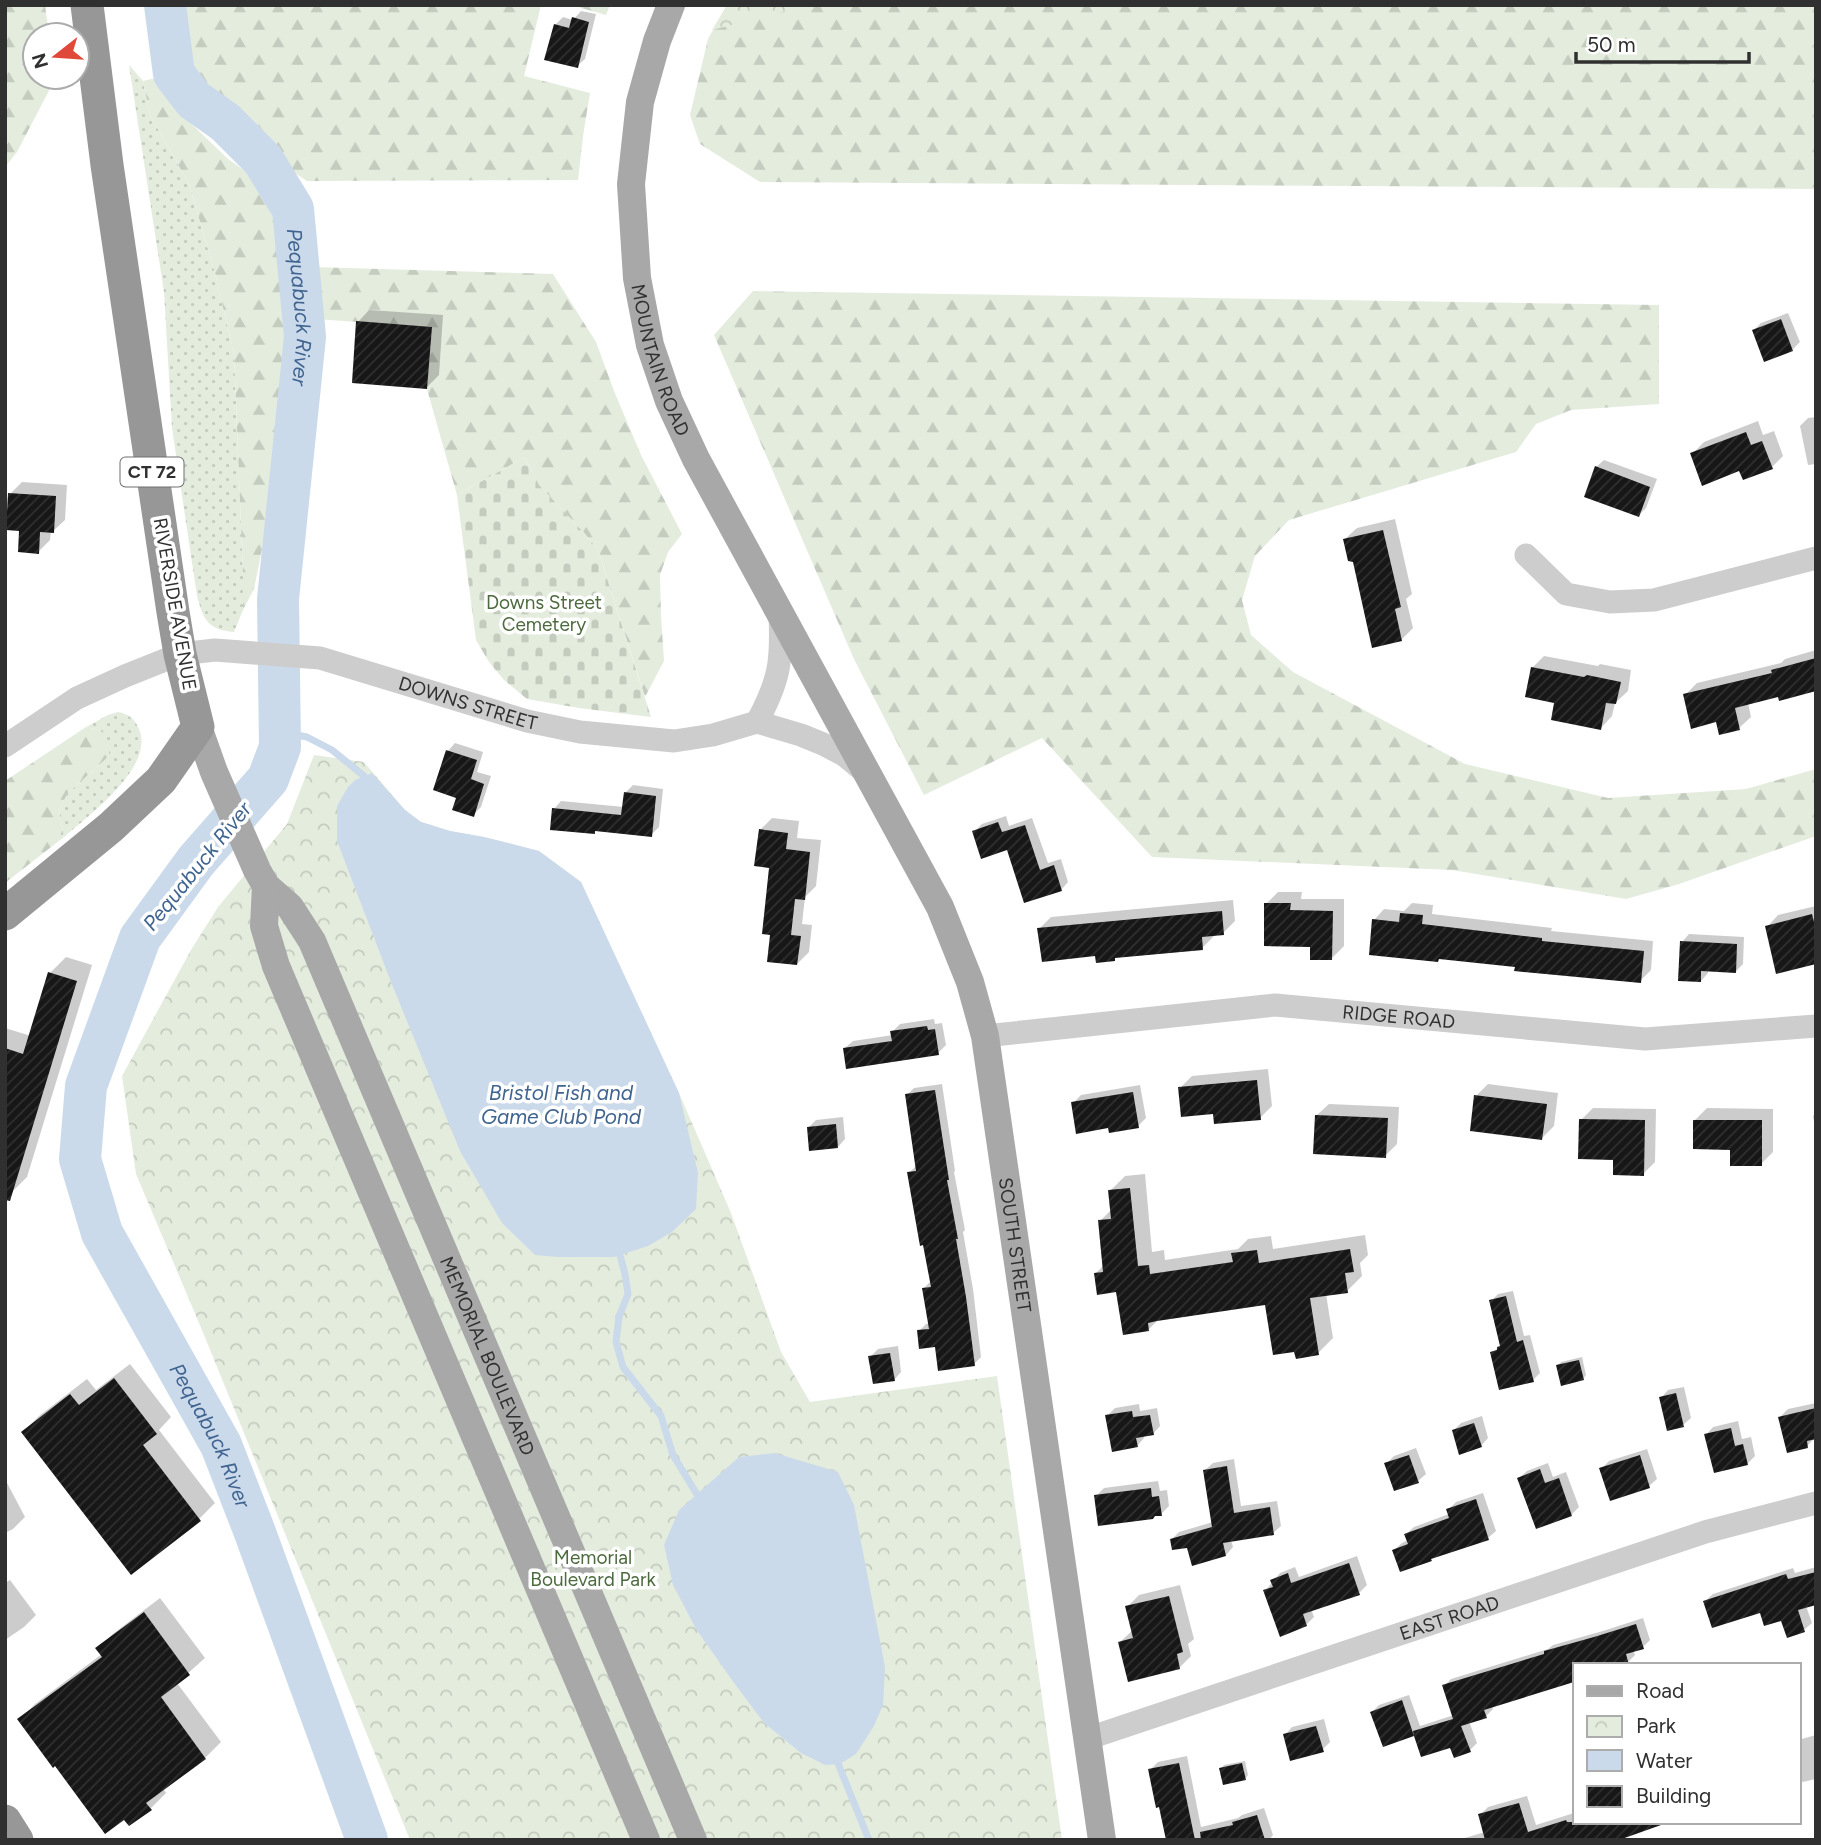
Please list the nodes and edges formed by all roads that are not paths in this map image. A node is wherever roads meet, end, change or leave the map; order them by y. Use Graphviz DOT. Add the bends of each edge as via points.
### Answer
graph roads {
  1 [pos="87,5"];
  2 [pos="671,5"];
  3 [pos="1526,555"];
  4 [pos="1816,558"];
  5 [pos="780,614"];
  6 [pos="180,654"];
  7 [pos="820,686"];
  8 [pos="757,722"];
  9 [pos="198,727"];
  10 [pos="5,746"];
  11 [pos="868,774"];
  12 [pos="261,878"];
  13 [pos="5,914"];
  14 [pos="1816,1026"];
  15 [pos="985,1036"];
  16 [pos="1816,1503"];
  17 [pos="1086,1740"];
  18 [pos="5,1821"];
  19 [pos="18,1840"];
  20 [pos="646,1840"];
  21 [pos="693,1840"];
  22 [pos="1102,1840"];
  1 -- 6 [label="highway, RIVERSIDE AVENUE / CT 72"];
  2 -- 5 [label="main road, MOUNTAIN ROAD" via="640,102 631,184 637,278 650,345 669,401"];
  3 -- 4 [label="street" via="1566,594 1610,602 1654,600"];
  5 -- 7 [label="main road, MOUNTAIN ROAD"];
  5 -- 8 [label="street" via="779,671"];
  6 -- 8 [label="street, DOWNS STREET" via="215,650 320,658 527,721 580,732 674,741"];
  6 -- 9 [label="highway, RIVERSIDE AVENUE / CT 72"];
  6 -- 10 [label="street, DOWNS STREET" via="78,698"];
  7 -- 11 [label="main road, SOUTH STREET"];
  8 -- 11 [label="street" via="823,744"];
  9 -- 12 [label="main road, MEMORIAL BOULEVARD"];
  9 -- 13 [label="highway" via="161,780"];
  11 -- 15 [label="main road, SOUTH STREET" via="940,906"];
  12 -- 20 [label="main road, MEMORIAL BOULEVARD" via="264,926 276,966"];
  12 -- 21 [label="main road, MEMORIAL BOULEVARD" via="290,907 312,941"];
  14 -- 15 [label="street, RIDGE ROAD" via="1645,1039 1275,1005"];
  15 -- 17 [label="main road, SOUTH STREET"];
  16 -- 17 [label="street, EAST ROAD" via="1681,1540"];
  17 -- 22 [label="main road, SOUTH STREET"];
  18 -- 19 [label="highway"];
}
